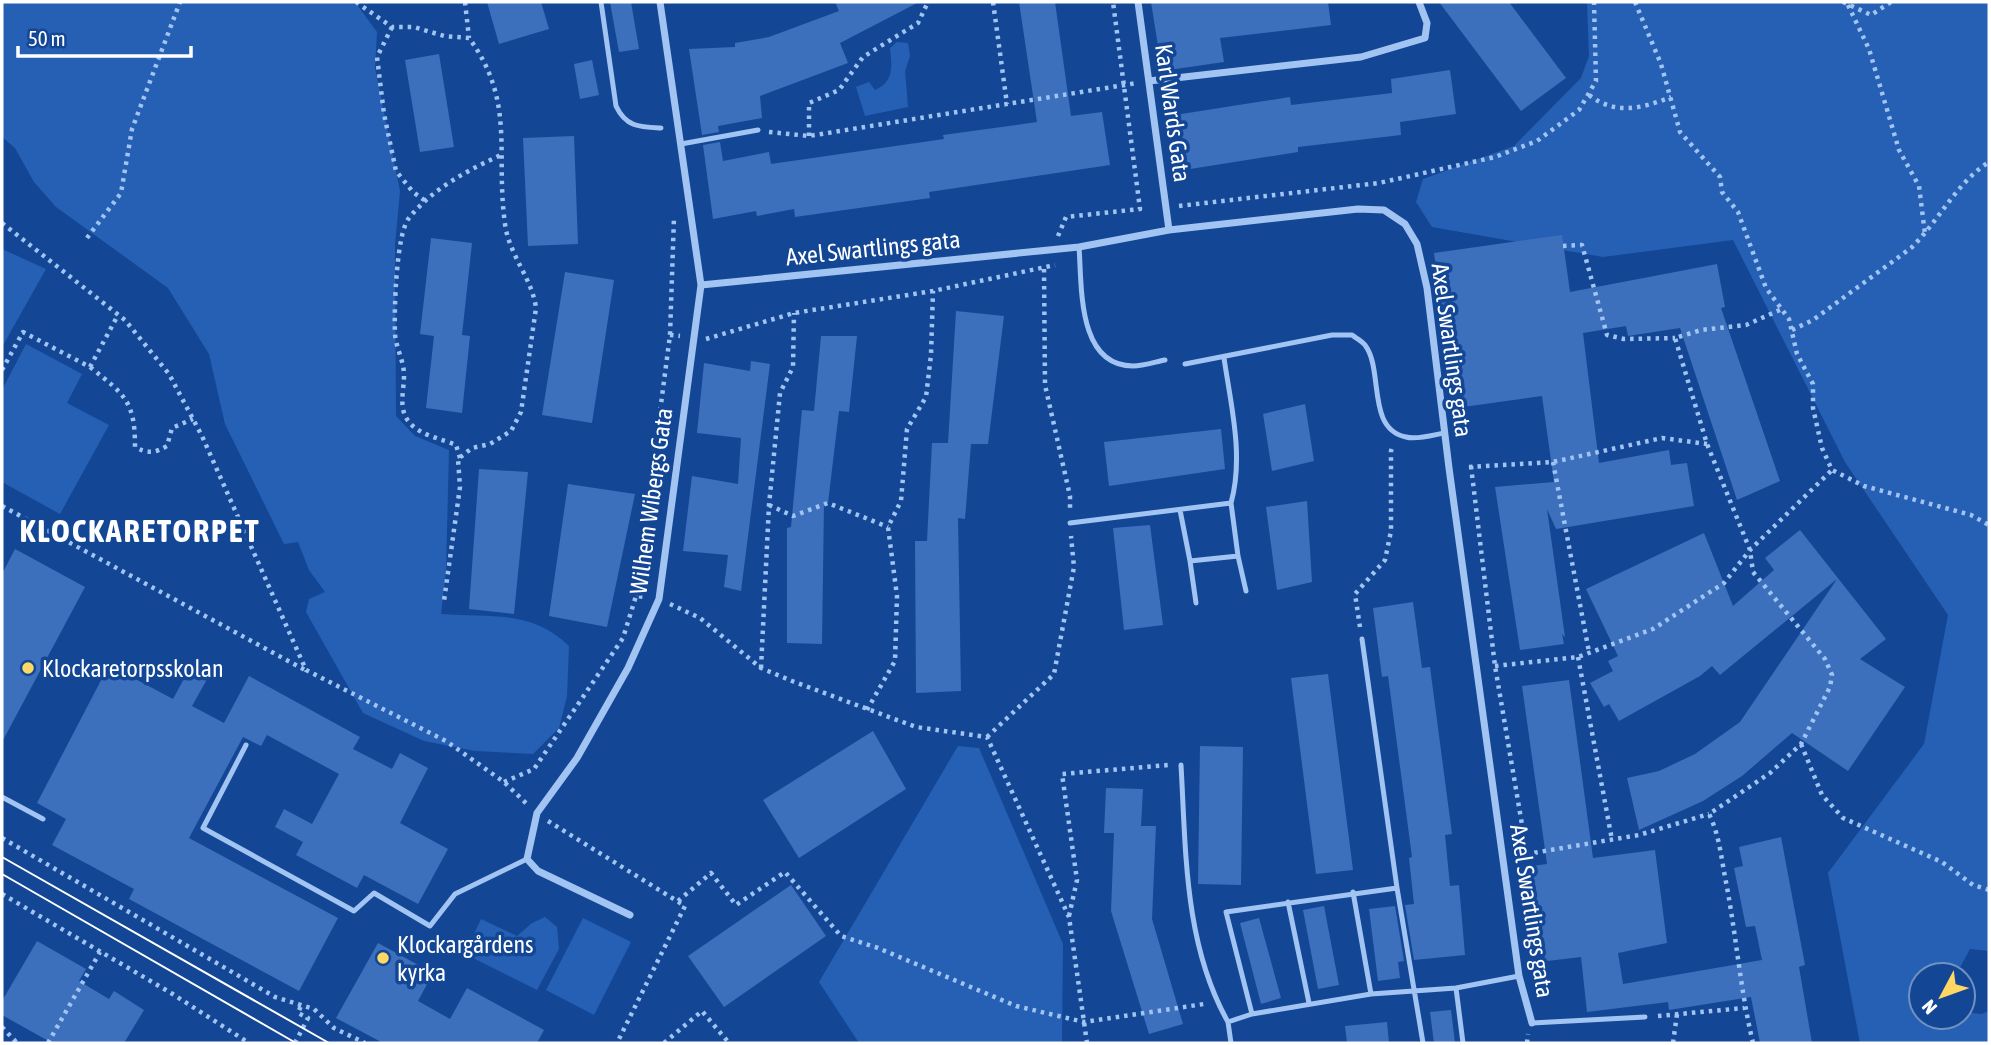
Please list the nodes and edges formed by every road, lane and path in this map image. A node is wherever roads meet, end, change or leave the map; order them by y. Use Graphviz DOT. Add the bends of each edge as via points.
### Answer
graph roads {
  1 [pos="180,2"];
  2 [pos="356,2"];
  3 [pos="465,2"];
  4 [pos="601,2"];
  5 [pos="660,2"];
  6 [pos="928,2"];
  7 [pos="993,2"];
  8 [pos="1114,2"];
  9 [pos="1138,2"];
  10 [pos="1419,2"];
  11 [pos="1594,2"];
  12 [pos="1635,2"];
  13 [pos="1891,2"];
  14 [pos="1846,4"];
  15 [pos="392,27"];
  16 [pos="469,38"];
  17 [pos="1149,81"];
  18 [pos="1126,85"];
  19 [pos="1588,94"];
  20 [pos="1671,97"];
  21 [pos="1007,104"];
  22 [pos="661,128"];
  23 [pos="758,130"];
  24 [pos="809,136"];
  25 [pos="681,144"];
  26 [pos="501,155"];
  27 [pos="1989,163"];
  28 [pos="427,202"];
  29 [pos="1166,207"];
  30 [pos="1140,209"];
  31 [pos="674,214"];
  32 [pos="4,225"];
  33 [pos="1170,230"];
  34 [pos="2,233"];
  35 [pos="1925,234"];
  36 [pos="87,238"];
  37 [pos="1563,246"];
  38 [pos="1079,247"];
  39 [pos="1056,249"];
  40 [pos="1044,269"];
  41 [pos="701,285"];
  42 [pos="933,291"];
  43 [pos="1782,309"];
  44 [pos="794,313"];
  45 [pos="118,315"];
  46 [pos="1792,330"];
  47 [pos="670,335"];
  48 [pos="692,338"];
  49 [pos="1675,338"];
  50 [pos="1224,358"];
  51 [pos="1165,360"];
  52 [pos="1185,364"];
  53 [pos="90,368"];
  54 [pos="2,370"];
  55 [pos="193,419"];
  56 [pos="1444,433"];
  57 [pos="1398,435"];
  58 [pos="1707,444"];
  59 [pos="460,458"];
  60 [pos="1553,462"];
  61 [pos="1471,467"];
  62 [pos="1449,468"];
  63 [pos="1832,470"];
  64 [pos="1231,503"];
  65 [pos="769,505"];
  66 [pos="2,506"];
  67 [pos="1180,510"];
  68 [pos="1070,523"];
  69 [pos="1989,525"];
  70 [pos="888,527"];
  71 [pos="1750,550"];
  72 [pos="1238,556"];
  73 [pos="1190,561"];
  74 [pos="1246,591"];
  75 [pos="636,596"];
  76 [pos="659,599"];
  77 [pos="444,601"];
  78 [pos="1196,603"];
  79 [pos="1362,639"];
  80 [pos="1589,652"];
  81 [pos="1578,657"];
  82 [pos="1495,666"];
  83 [pos="761,668"];
  84 [pos="306,670"];
  85 [pos="867,710"];
  86 [pos="987,737"];
  87 [pos="1801,744"];
  88 [pos="246,745"];
  89 [pos="1181,765"];
  90 [pos="504,782"];
  91 [pos="2,797"];
  92 [pos="537,813"];
  93 [pos="1709,814"];
  94 [pos="43,820"];
  95 [pos="2,838"];
  96 [pos="1612,840"];
  97 [pos="527,859"];
  98 [pos="1397,888"];
  99 [pos="1989,890"];
  100 [pos="1353,892"];
  101 [pos="2,894"];
  102 [pos="678,901"];
  103 [pos="1288,902"];
  104 [pos="629,915"];
  105 [pos="1069,916"];
  106 [pos="100,953"];
  107 [pos="1519,976"];
  108 [pos="1456,988"];
  109 [pos="1413,991"];
  110 [pos="1371,994"];
  111 [pos="1217,1002"];
  112 [pos="302,1003"];
  113 [pos="1309,1003"];
  114 [pos="1744,1008"];
  115 [pos="1252,1014"];
  116 [pos="1678,1014"];
  117 [pos="1645,1017"];
  118 [pos="1228,1021"];
  119 [pos="1084,1022"];
  120 [pos="1532,1023"];
  121 [pos="2,1027"];
  122 [pos="17,1043"];
  123 [pos="48,1043"];
  124 [pos="249,1043"];
  125 [pos="295,1043"];
  126 [pos="365,1043"];
  127 [pos="618,1043"];
  128 [pos="664,1043"];
  129 [pos="729,1043"];
  130 [pos="1087,1043"];
  131 [pos="1231,1043"];
  132 [pos="1423,1043"];
  133 [pos="1463,1043"];
  134 [pos="1673,1043"];
  135 [pos="1753,1043"];
  1 -- 36 [label="path" via="132,129 121,193"];
  2 -- 15 [label="path"];
  3 -- 16 [label="path"];
  4 -- 22 [label="lane" via="621,117 634,127"];
  5 -- 25 [label="street, Wilhem Wibergs Gata"];
  6 -- 24 [label="path" via="918,23 863,57 839,90 809,103"];
  7 -- 21 [label="path"];
  8 -- 18 [label="path"];
  9 -- 17 [label="street, Karl Wards Gata"];
  10 -- 17 [label="street" via="1427,23 1425,38 1361,57"];
  11 -- 19 [label="path" via="1596,81"];
  12 -- 20 [label="path"];
  13 -- 14 [label="path" via="1871,15"];
  14 -- 35 [label="path" via="1870,49 1899,150 1919,186"];
  15 -- 16 [label="path"];
  15 -- 28 [label="path" via="377,57 387,126 396,171 412,192"];
  16 -- 26 [label="path" via="489,73 502,113"];
  17 -- 18 [label="path"];
  17 -- 29 [label="street, Karl Wards Gata"];
  18 -- 21 [label="path"];
  18 -- 30 [label="path"];
  19 -- 20 [label="path" via="1602,105 1621,110"];
  19 -- 29 [label="path" via="1579,110 1537,141 1495,157 1379,183"];
  20 -- 43 [label="path" via="1681,132 1720,177 1722,192 1738,212 1766,288"];
  21 -- 24 [label="path"];
  23 -- 24 [label="path"];
  23 -- 25 [label="lane"];
  25 -- 41 [label="street, Wilhem Wibergs Gata"];
  26 -- 28 [label="path" via="471,169"];
  26 -- 59 [label="path" via="505,224 510,245 534,291 536,308 521,412 511,431"];
  27 -- 35 [label="path" via="1970,174"];
  28 -- 59 [label="path" via="408,219 401,243 395,335 404,374 403,411 409,423 423,432 456,445"];
  29 -- 30 [label="path"];
  29 -- 33 [label="street, Karl Wards Gata"];
  30 -- 39 [label="path" via="1066,216"];
  31 -- 47 [label="path"];
  32 -- 34 [label="path"];
  32 -- 45 [label="path"];
  33 -- 38 [label="street, Axel Swartlings gata"];
  33 -- 56 [label="street, Axel Swartlings gata" via="1358,209 1384,210 1405,224 1418,244 1427,288"];
  35 -- 46 [label="path" via="1823,313"];
  37 -- 49 [label="path" via="1582,245 1607,335"];
  38 -- 39 [label="street, Axel Swartlings gata"];
  38 -- 51 [label="lane" via="1091,340 1105,359 1132,366"];
  39 -- 40 [label="path" via="1054,267"];
  39 -- 41 [label="street, Axel Swartlings gata"];
  40 -- 42 [label="path"];
  40 -- 68 [label="path" via="1044,384 1070,496"];
  41 -- 48 [label="street, Wilhem Wibergs Gata"];
  42 -- 44 [label="path"];
  42 -- 70 [label="path" via="926,397 907,429 901,500"];
  43 -- 46 [label="path"];
  43 -- 49 [label="path" via="1746,325"];
  44 -- 48 [label="path" via="712,340"];
  44 -- 65 [label="path" via="793,367 780,393"];
  45 -- 53 [label="path"];
  45 -- 55 [label="path" via="169,374"];
  46 -- 63 [label="path" via="1797,354 1813,384 1813,408"];
  47 -- 48 [label="path"];
  47 -- 75 [label="path"];
  48 -- 76 [label="street, Wilhem Wibergs Gata"];
  49 -- 58 [label="path"];
  50 -- 52 [label="lane"];
  50 -- 57 [label="lane" via="1332,335 1352,335 1366,346 1383,417"];
  50 -- 64 [label="lane" via="1237,449 1238,479"];
  53 -- 54 [label="path" via="23,332"];
  53 -- 55 [label="path" via="118,390 132,410 135,447 146,453 167,446 172,428"];
  55 -- 84 [label="path"];
  56 -- 57 [label="lane"];
  56 -- 62 [label="street, Axel Swartlings gata"];
  57 -- 79 [label="path" via="1391,452 1391,531 1385,560 1355,594"];
  58 -- 60 [label="path" via="1662,438"];
  58 -- 71 [label="path"];
  59 -- 77 [label="path"];
  60 -- 61 [label="path"];
  60 -- 80 [label="path"];
  61 -- 62 [label="path"];
  61 -- 82 [label="path"];
  62 -- 107 [label="street, Axel Swartlings gata"];
  63 -- 69 [label="path" via="1864,486 1971,515"];
  63 -- 71 [label="path"];
  64 -- 67 [label="lane"];
  64 -- 72 [label="lane"];
  65 -- 70 [label="path" via="793,516 828,503"];
  65 -- 83 [label="path"];
  66 -- 84 [label="path"];
  67 -- 68 [label="lane"];
  67 -- 73 [label="lane"];
  68 -- 86 [label="path" via="1074,567 1054,674"];
  70 -- 85 [label="path" via="897,596 895,661"];
  71 -- 80 [label="path" via="1724,583 1653,629"];
  71 -- 87 [label="path" via="1753,572 1825,659 1832,675"];
  72 -- 73 [label="lane"];
  72 -- 74 [label="lane"];
  73 -- 78 [label="lane"];
  75 -- 76 [label="path"];
  75 -- 90 [label="path" via="624,638 534,769"];
  76 -- 83 [label="path" via="700,618"];
  76 -- 92 [label="street, Wilhem Wibergs Gata" via="628,668 577,758"];
  79 -- 98 [label="lane"];
  80 -- 81 [label="path"];
  81 -- 82 [label="path"];
  81 -- 96 [label="path"];
  82 -- 96 [label="path" via="1527,854"];
  83 -- 85 [label="path"];
  84 -- 90 [label="path" via="446,741"];
  85 -- 86 [label="path" via="916,727"];
  86 -- 105 [label="path"];
  87 -- 93 [label="path" via="1770,773"];
  87 -- 99 [label="path" via="1822,795 1843,818 1942,862 1973,885"];
  88 -- 97 [label="lane" via="203,828 354,911 374,893 430,926 455,894"];
  89 -- 105 [label="path" via="1062,774 1077,880"];
  89 -- 111 [label="lane" via="1193,918"];
  90 -- 92 [label="path"];
  91 -- 94 [label="lane"];
  92 -- 97 [label="street, Wilhem Wibergs Gata"];
  92 -- 102 [label="path"];
  93 -- 96 [label="path"];
  93 -- 114 [label="path" via="1728,891"];
  95 -- 112 [label="path" via="275,997"];
  97 -- 104 [label="street" via="538,870"];
  98 -- 100 [label="lane"];
  98 -- 109 [label="lane"];
  100 -- 103 [label="lane"];
  100 -- 110 [label="lane"];
  101 -- 106 [label="path"];
  102 -- 119 [label="path" via="711,873 736,905 785,872 841,936 878,947 1016,1006"];
  102 -- 127 [label="path" via="685,906"];
  103 -- 113 [label="lane"];
  103 -- 115 [label="lane" via="1226,912"];
  105 -- 119 [label="path"];
  106 -- 123 [label="path"];
  106 -- 124 [label="path"];
  107 -- 108 [label="lane"];
  107 -- 120 [label="street, Axel Swartlings gata"];
  108 -- 109 [label="lane"];
  108 -- 133 [label="lane"];
  109 -- 110 [label="lane"];
  109 -- 132 [label="lane"];
  110 -- 113 [label="lane"];
  111 -- 118 [label="lane"];
  111 -- 119 [label="path"];
  112 -- 125 [label="path" via="298,1013 308,1018"];
  112 -- 126 [label="path" via="334,1028"];
  113 -- 115 [label="lane"];
  114 -- 116 [label="path"];
  114 -- 135 [label="path"];
  115 -- 118 [label="lane"];
  116 -- 117 [label="path"];
  116 -- 134 [label="path"];
  117 -- 120 [label="lane"];
  118 -- 131 [label="lane"];
  119 -- 130 [label="path"];
  121 -- 122 [label="path"];
  128 -- 129 [label="path" via="702,1011"];
}
